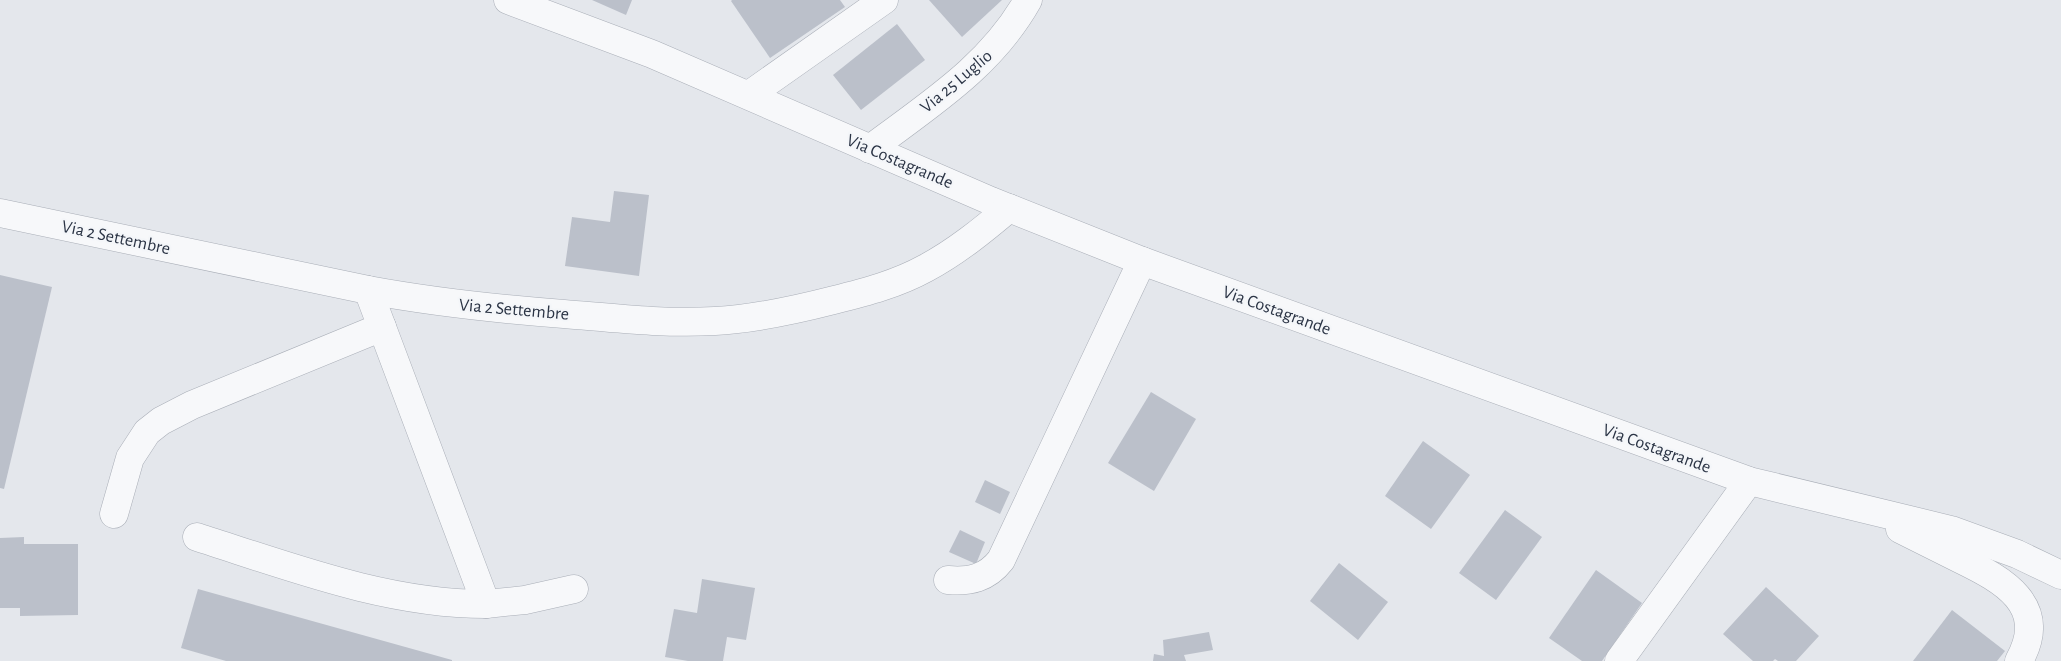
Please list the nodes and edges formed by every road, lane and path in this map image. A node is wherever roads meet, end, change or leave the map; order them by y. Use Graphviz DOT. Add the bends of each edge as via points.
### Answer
graph roads {
  1 [pos="508,0"];
  2 [pos="884,0"];
  3 [pos="1028,0"];
  4 [pos="748,96"];
  5 [pos="870,149"];
  6 [pos="1009,208"];
  7 [pos="0,212"];
  8 [pos="1142,261"];
  9 [pos="368,290"];
  10 [pos="382,328"];
  11 [pos="1749,481"];
  12 [pos="1852,505"];
  13 [pos="114,514"];
  14 [pos="197,537"];
  15 [pos="2061,574"];
  16 [pos="948,580"];
  17 [pos="574,589"];
  18 [pos="486,604"];
  19 [pos="1619,661"];
  20 [pos="2018,661"];
  1 -- 4 [label="street, Via Costagrande" via="652,54"];
  2 -- 4 [label="street"];
  3 -- 5 [label="street, Via 25 Luglio" via="1005,36 980,63"];
  4 -- 5 [label="street, Via Costagrande"];
  5 -- 6 [label="street, Via Costagrande"];
  6 -- 8 [label="street, Via Costagrande"];
  6 -- 9 [label="street, Via 2 Settembre" via="950,254 898,281 819,304 736,320 645,321 472,306"];
  7 -- 9 [label="street, Via 2 Settembre"];
  8 -- 11 [label="street, Via Costagrande"];
  8 -- 16 [label="street" via="1001,560 988,574 978,578"];
  9 -- 10 [label="street"];
  10 -- 13 [label="street" via="192,405 161,421 148,432 130,458"];
  10 -- 18 [label="street"];
  11 -- 12 [label="street, Via Costagrande"];
  11 -- 19 [label="street"];
  12 -- 15 [label="street, Via Costagrande" via="1951,530"];
  12 -- 20 [label="street" via="1980,568 2011,589 2024,605 2029,623 2027,642"];
  14 -- 18 [label="street" via="378,591 435,601"];
  17 -- 18 [label="street" via="525,600"];
}
